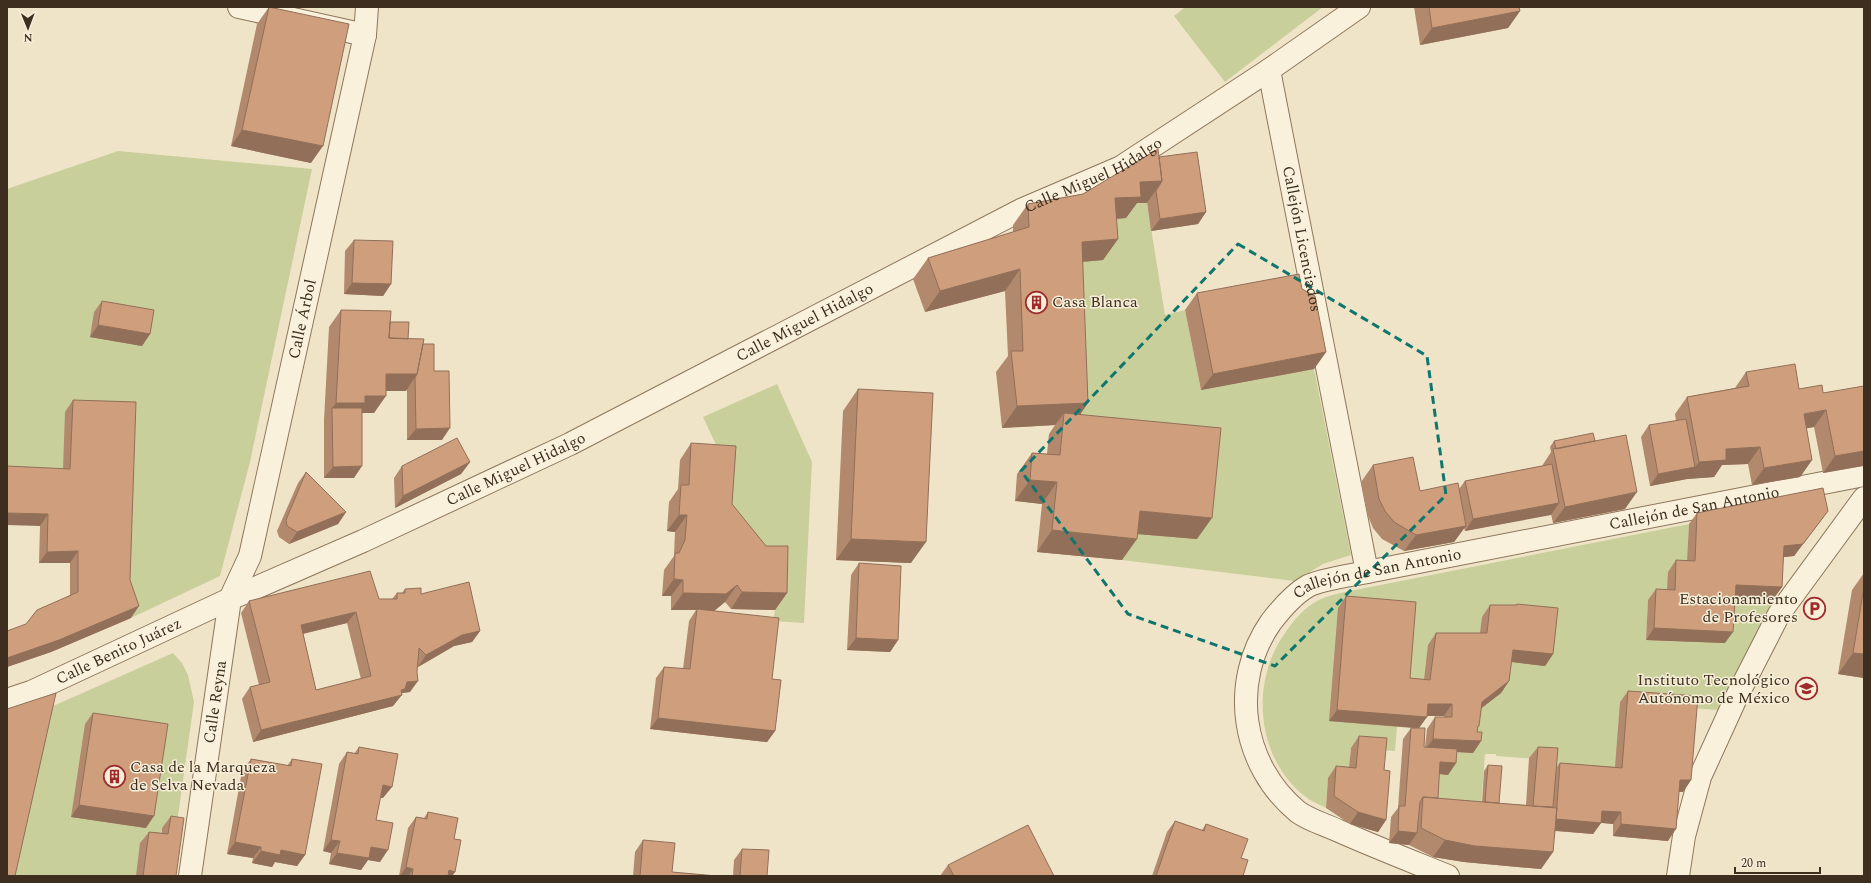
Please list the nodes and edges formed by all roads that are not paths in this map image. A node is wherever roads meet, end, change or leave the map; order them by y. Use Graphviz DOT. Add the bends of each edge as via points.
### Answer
graph roads {
  1 [pos="240,7"];
  2 [pos="367,7"];
  3 [pos="1359,7"];
  4 [pos="365,35"];
  5 [pos="1269,70"];
  6 [pos="1864,475"];
  7 [pos="1864,498"];
  8 [pos="1367,572"];
  9 [pos="230,600"];
  10 [pos="7,700"];
  11 [pos="190,876"];
  12 [pos="1448,876"];
  13 [pos="1678,876"];
  1 -- 4 [label="street"];
  2 -- 4 [label="street, Calle Árbol"];
  3 -- 5 [label="street, Calle Miguel Hidalgo"];
  4 -- 9 [label="street, Calle Árbol" via="250,556"];
  5 -- 8 [label="street, Callejón Licenciados"];
  5 -- 9 [label="street, Calle Miguel Hidalgo" via="1121,167 1023,209 570,444"];
  6 -- 8 [label="street, Callejón de San Antonio"];
  7 -- 13 [label="street" via="1779,614 1736,698 1700,777 1684,836"];
  8 -- 12 [label="street, Callejón de San Antonio" via="1309,586 1277,614 1258,644 1248,670 1245,712 1249,735 1256,758 1267,778 1281,797 1299,813"];
  9 -- 10 [label="street, Calle Benito Juárez" via="31,692"];
  9 -- 11 [label="street, Calle Reyna"];
}
